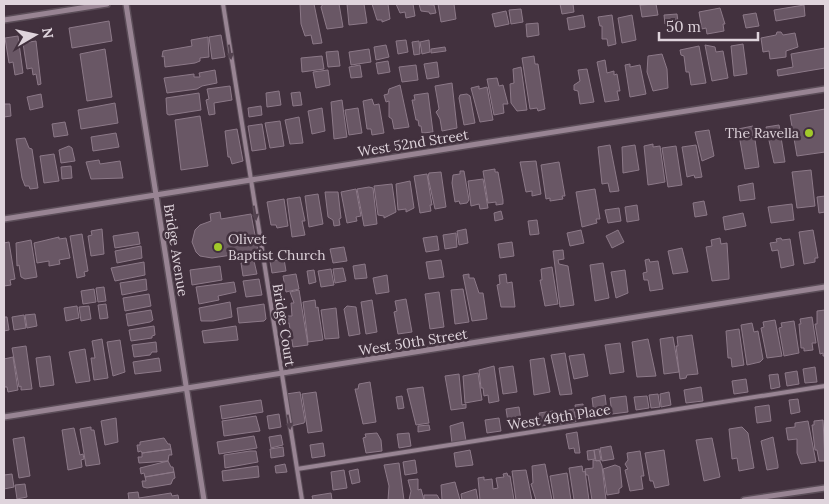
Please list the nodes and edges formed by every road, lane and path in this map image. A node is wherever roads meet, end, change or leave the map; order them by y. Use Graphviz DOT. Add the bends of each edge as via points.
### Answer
graph roads {
  1 [pos="107,4"];
  2 [pos="126,4"];
  3 [pos="223,4"];
  4 [pos="4,20"];
  5 [pos="825,89"];
  6 [pos="250,180"];
  7 [pos="156,195"];
  8 [pos="4,219"];
  9 [pos="825,287"];
  10 [pos="280,374"];
  11 [pos="825,386"];
  12 [pos="187,388"];
  13 [pos="4,417"];
  14 [pos="296,469"];
  15 [pos="825,488"];
  16 [pos="204,500"];
  17 [pos="302,500"];
  18 [pos="744,500"];
  1 -- 4 [label="street"];
  2 -- 7 [label="street, Bridge Avenue"];
  3 -- 6 [label="lane, Bridge Court, one-way"];
  5 -- 6 [label="street, West 52nd Street"];
  6 -- 7 [label="street, West 52nd Street"];
  6 -- 10 [label="lane, Bridge Court, one-way"];
  7 -- 8 [label="street, West 52nd Street"];
  7 -- 12 [label="street, Bridge Avenue"];
  9 -- 10 [label="street, West 50th Street"];
  10 -- 12 [label="street, West 50th Street"];
  10 -- 14 [label="lane, Bridge Court, one-way"];
  11 -- 14 [label="lane, West 49th Place"];
  12 -- 13 [label="street, West 50th Street"];
  12 -- 16 [label="street, Bridge Avenue"];
  14 -- 17 [label="lane, Bridge Court"];
  15 -- 18 [label="street"];
}
